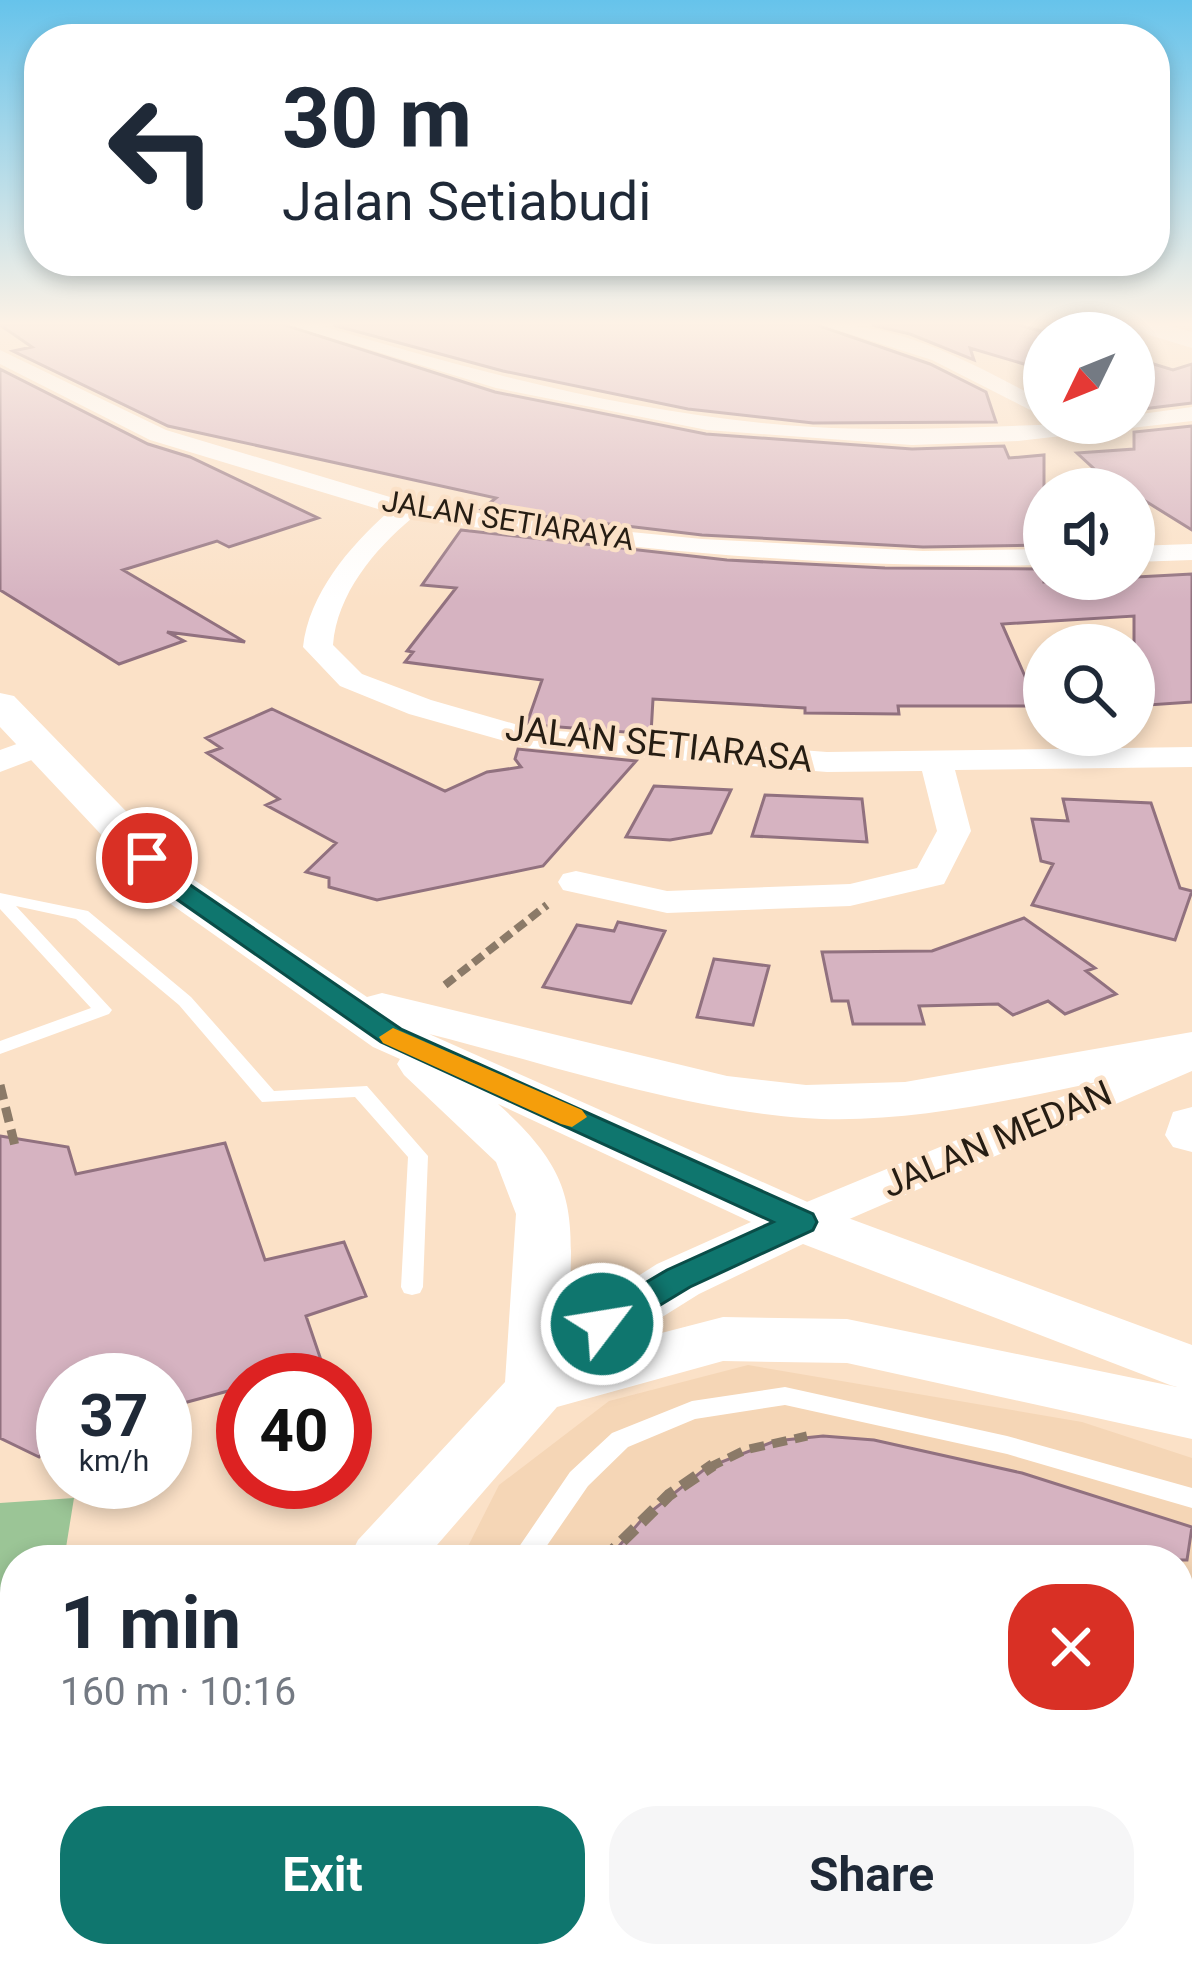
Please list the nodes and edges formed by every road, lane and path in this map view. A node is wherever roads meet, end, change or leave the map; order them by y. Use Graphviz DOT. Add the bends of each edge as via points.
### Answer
graph roads {
  1 [pos="122,417"];
  2 [pos="660,417"];
  3 [pos="1023,431"];
  4 [pos="407,510"];
  5 [pos="1192,551"];
  6 [pos="1155,553"];
  7 [pos="1023,557"];
  8 [pos="0,704"];
  9 [pos="20,754"];
  10 [pos="1192,758"];
  11 [pos="936,762"];
  12 [pos="576,882"];
  13 [pos="0,899"];
  14 [pos="400,1025"];
  15 [pos="0,1048"];
  16 [pos="1192,1052"];
  17 [pos="0,1085"];
  18 [pos="1192,1124"];
  19 [pos="1192,1135"];
  20 [pos="15,1146"];
  21 [pos="801,1222"];
  22 [pos="412,1287"];
  23 [pos="1192,1370"];
  24 [pos="536,1389"];
  25 [pos="1192,1415"];
  26 [pos="825,1434"];
  27 [pos="1192,1498"];
  28 [pos="396,1545"];
  29 [pos="533,1545"];
  30 [pos="616,1545"];
  1 -- 4 [label="street, JALAN SETIARAYA" via="158,435"];
  2 -- 3 [label="street" via="935,439"];
  4 -- 7 [label="street, JALAN SETIARAYA" via="702,547"];
  4 -- 11 [label="street, JALAN SETIARASA" via="355,563 317,626 318,647 351,680 530,739 827,762"];
  5 -- 6 [label="street"];
  8 -- 9 [label="street"];
  9 -- 14 [label="street" via="174,886 336,997"];
  10 -- 11 [label="street, JALAN SETIARASA"];
  11 -- 12 [label="street" via="954,831 931,876 850,895 667,902"];
  12 -- 14 [label="path"];
  13 -- 15 [label="lane" via="103,1010"];
  13 -- 22 [label="lane" via="82,915 185,1001 269,1098 360,1090 418,1156"];
  14 -- 16 [label="street" via="806,1102 904,1099"];
  14 -- 21 [label="street"];
  14 -- 24 [label="street" via="520,1154 544,1214"];
  16 -- 21 [label="street, JALAN MEDAN"];
  17 -- 20 [label="path"];
  18 -- 19 [label="street"];
  21 -- 23 [label="street"];
  21 -- 24 [label="street" via="602,1324"];
  24 -- 25 [label="street" via="723,1339 847,1341"];
  24 -- 28 [label="street"];
  26 -- 30 [label="path" via="774,1439 704,1466"];
  27 -- 29 [label="lane" via="1007,1445 785,1396 692,1410 620,1440 579,1479"];
}
